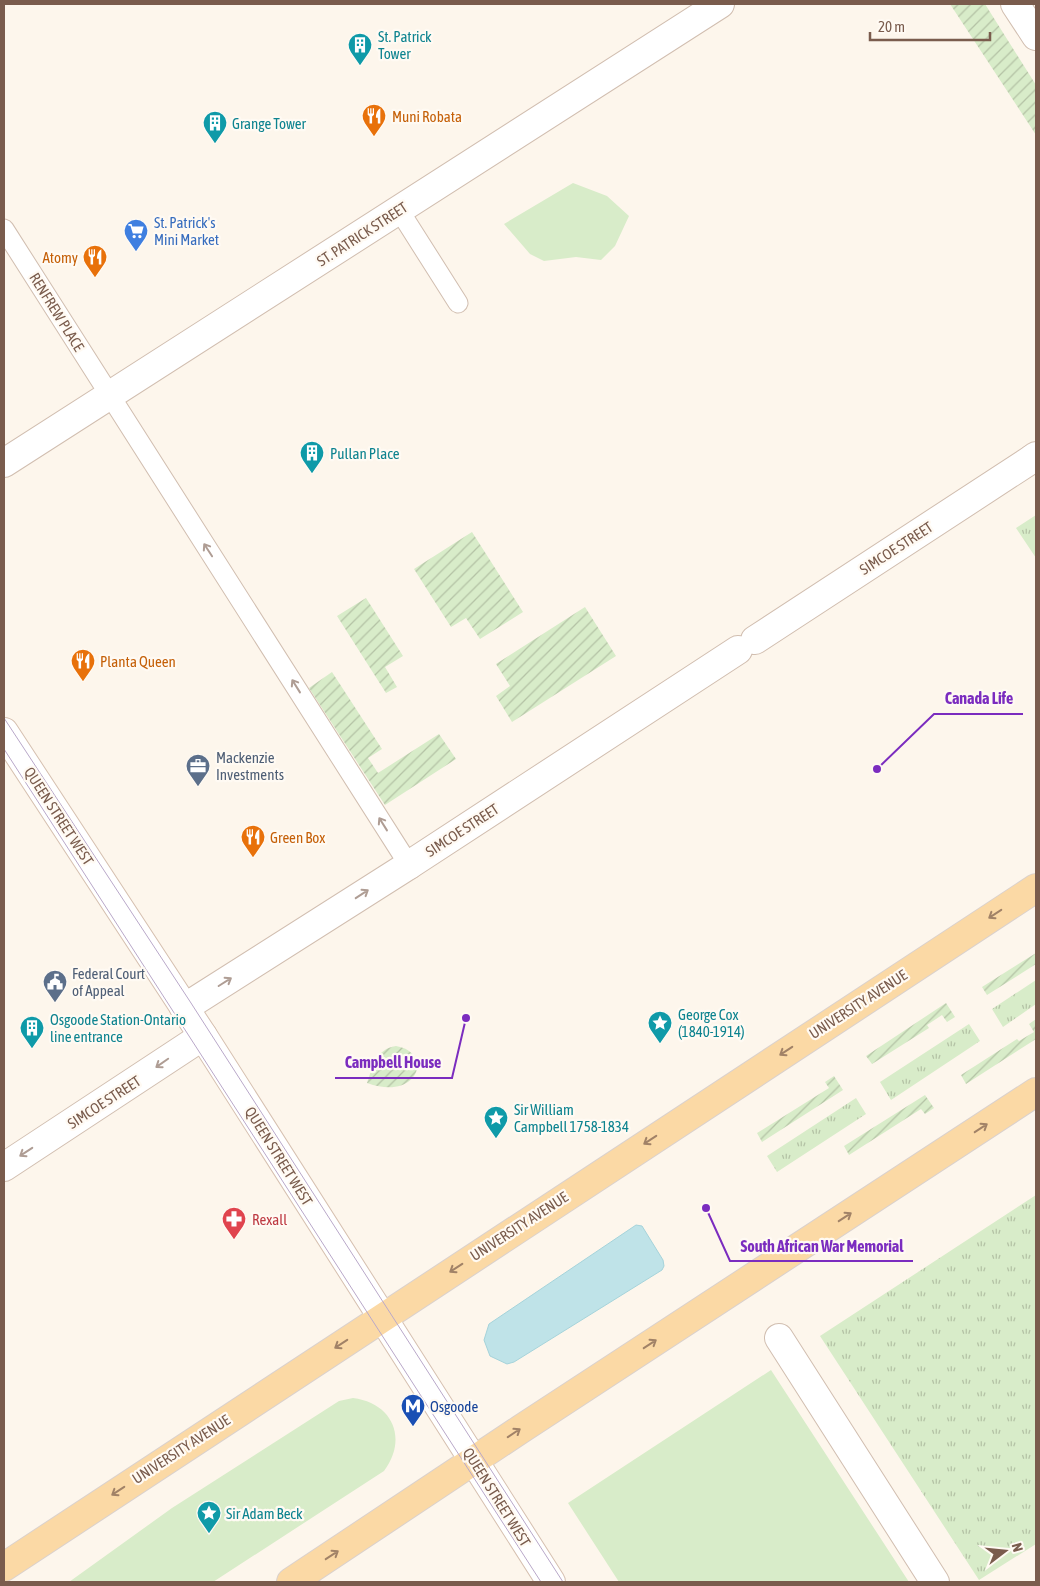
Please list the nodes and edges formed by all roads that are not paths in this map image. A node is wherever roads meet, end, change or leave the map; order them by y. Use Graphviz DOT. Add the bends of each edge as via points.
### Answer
graph roads {
  1 [pos="720,4"];
  2 [pos="1016,4"];
  3 [pos="1036,36"];
  4 [pos="399,210"];
  5 [pos="4,229"];
  6 [pos="458,303"];
  7 [pos="110,395"];
  8 [pos="1034,458"];
  9 [pos="4,463"];
  10 [pos="4,732"];
  11 [pos="409,865"];
  12 [pos="1036,888"];
  13 [pos="184,1008"];
  14 [pos="203,1036"];
  15 [pos="1036,1092"];
  16 [pos="4,1167"];
  17 [pos="382,1317"];
  18 [pos="779,1338"];
  19 [pos="474,1461"];
  20 [pos="4,1567"];
  21 [pos="291,1582"];
  22 [pos="551,1582"];
  23 [pos="935,1582"];
  1 -- 4 [label="street, ST. PATRICK STREET"];
  2 -- 3 [label="street"];
  4 -- 6 [label="lane"];
  4 -- 7 [label="street, ST. PATRICK STREET"];
  5 -- 7 [label="lane, RENFREW PLACE"];
  7 -- 9 [label="street, ST. PATRICK STREET"];
  11 -- 7 [label="lane, one-way"];
  8 -- 11 [label="street, SIMCOE STREET"];
  10 -- 13 [label="street, QUEEN STREET WEST"];
  13 -- 11 [label="street, SIMCOE STREET, one-way"];
  12 -- 17 [label="main road, UNIVERSITY AVENUE, one-way"];
  13 -- 14 [label="street, QUEEN STREET WEST"];
  14 -- 16 [label="street, SIMCOE STREET, one-way"];
  14 -- 17 [label="street, QUEEN STREET WEST"];
  19 -- 15 [label="main road, one-way"];
  17 -- 19 [label="street, QUEEN STREET WEST"];
  17 -- 20 [label="main road, UNIVERSITY AVENUE, one-way"];
  18 -- 23 [label="street"];
  21 -- 19 [label="main road, one-way"];
  19 -- 22 [label="street, QUEEN STREET WEST"];
}
